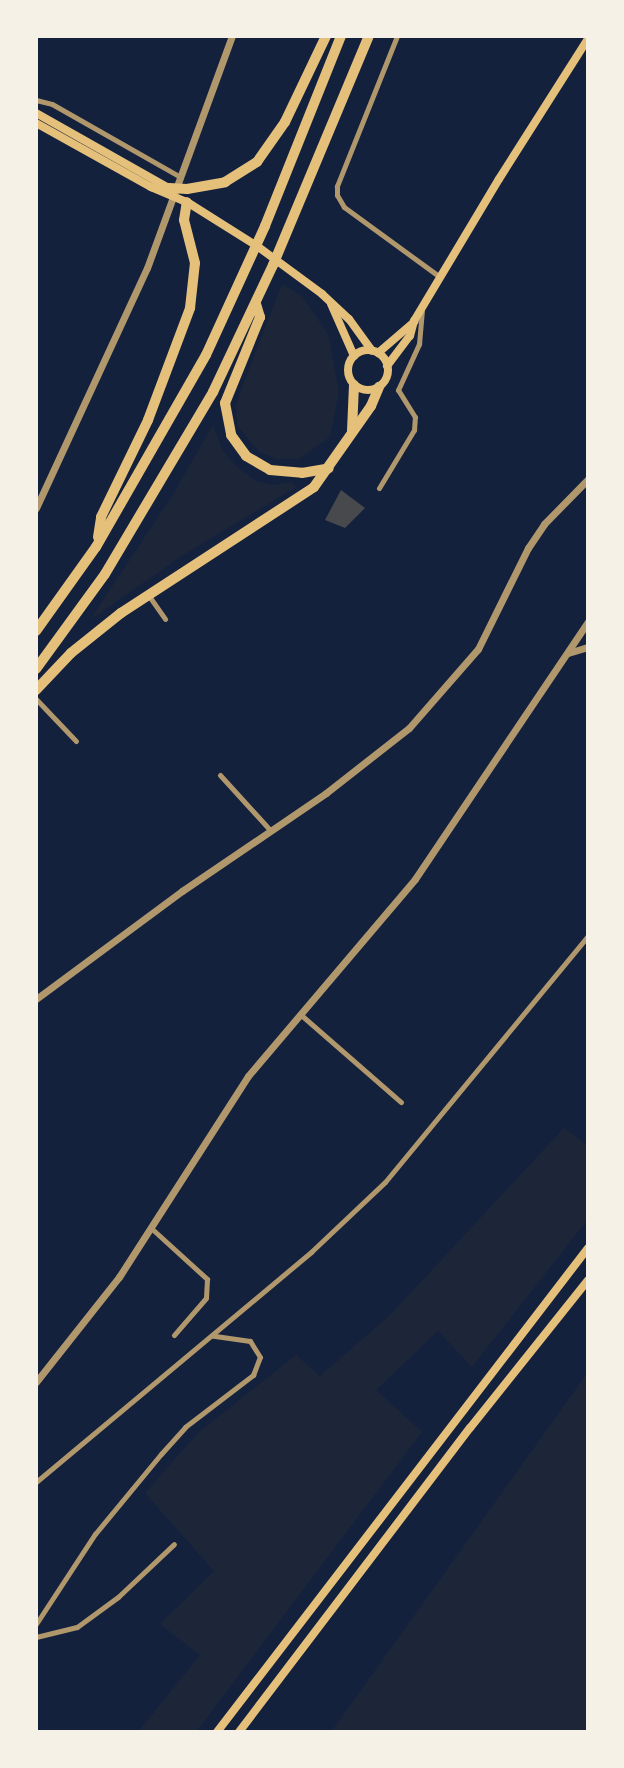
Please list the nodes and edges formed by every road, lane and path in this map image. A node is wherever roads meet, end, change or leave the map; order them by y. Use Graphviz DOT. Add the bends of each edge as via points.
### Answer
graph roads {
  1 [pos="232,36"];
  2 [pos="326,36"];
  3 [pos="341,36"];
  4 [pos="369,36"];
  5 [pos="397,36"];
  6 [pos="588,39"];
  7 [pos="36,100"];
  8 [pos="36,113"];
  9 [pos="36,123"];
  10 [pos="57,130"];
  11 [pos="179,176"];
  12 [pos="169,188"];
  13 [pos="184,201"];
  14 [pos="441,277"];
  15 [pos="330,303"];
  16 [pos="256,304"];
  17 [pos="422,310"];
  18 [pos="414,321"];
  19 [pos="375,352"];
  20 [pos="354,356"];
  21 [pos="387,366"];
  22 [pos="354,385"];
  23 [pos="379,387"];
  24 [pos="352,431"];
  25 [pos="329,468"];
  26 [pos="588,479"];
  27 [pos="379,488"];
  28 [pos="36,508"];
  29 [pos="96,547"];
  30 [pos="149,595"];
  31 [pos="165,619"];
  32 [pos="588,622"];
  33 [pos="36,631"];
  34 [pos="588,647"];
  35 [pos="568,653"];
  36 [pos="36,669"];
  37 [pos="36,690"];
  38 [pos="36,699"];
  39 [pos="76,741"];
  40 [pos="220,775"];
  41 [pos="270,830"];
  42 [pos="588,936"];
  43 [pos="36,999"];
  44 [pos="300,1014"];
  45 [pos="401,1102"];
  46 [pos="151,1228"];
  47 [pos="588,1248"];
  48 [pos="588,1280"];
  49 [pos="174,1335"];
  50 [pos="212,1336"];
  51 [pos="37,1378"];
  52 [pos="36,1482"];
  53 [pos="174,1544"];
  54 [pos="36,1624"];
  55 [pos="36,1637"];
  56 [pos="217,1732"];
  57 [pos="239,1732"];
  1 -- 11 [label="street"];
  2 -- 12 [label="highway" via="270,148 225,182"];
  3 -- 29 [label="highway" via="223,321"];
  4 -- 16 [label="highway"];
  5 -- 14 [label="street" via="337,195 344,207"];
  6 -- 14 [label="main road"];
  7 -- 11 [label="street"];
  8 -- 10 [label="main road"];
  9 -- 10 [label="main road"];
  10 -- 12 [label="main road"];
  10 -- 13 [label="main road"];
  11 -- 28 [label="street" via="147,268"];
  12 -- 13 [label="main road"];
  13 -- 15 [label="main road" via="304,278"];
  13 -- 29 [label="highway" via="195,288 148,420 101,517"];
  14 -- 17 [label="main road"];
  15 -- 19 [label="main road"];
  15 -- 20 [label="main road"];
  16 -- 25 [label="highway" via="260,317 225,403 231,435 246,456 270,470 302,473"];
  16 -- 36 [label="highway" via="149,506"];
  17 -- 18 [label="main road"];
  17 -- 27 [label="street" via="419,344 398,390 415,417 414,430"];
  18 -- 19 [label="main road"];
  18 -- 21 [label="main road" via="410,336"];
  19 -- 20 [label="main road"];
  19 -- 21 [label="main road"];
  20 -- 22 [label="main road" via="348,367"];
  21 -- 23 [label="main road"];
  22 -- 23 [label="main road" via="366,390"];
  22 -- 24 [label="highway"];
  23 -- 24 [label="highway"];
  24 -- 25 [label="highway"];
  25 -- 30 [label="highway" via="299,499"];
  26 -- 41 [label="street" via="544,524 478,649 442,694 373,758"];
  29 -- 33 [label="highway"];
  30 -- 31 [label="street"];
  30 -- 37 [label="highway" via="71,653"];
  32 -- 35 [label="street"];
  34 -- 35 [label="street"];
  35 -- 44 [label="street" via="415,879"];
  38 -- 39 [label="street"];
  40 -- 41 [label="street"];
  41 -- 43 [label="street"];
  42 -- 50 [label="street" via="385,1182"];
  44 -- 45 [label="street"];
  44 -- 46 [label="street" via="211,1128"];
  46 -- 49 [label="street" via="207,1279 206,1298"];
  46 -- 51 [label="street" via="119,1277"];
  47 -- 56 [label="main road"];
  48 -- 57 [label="main road"];
  50 -- 52 [label="street"];
  50 -- 54 [label="street" via="250,1341 260,1357 253,1375 185,1427 161,1454 95,1534"];
  53 -- 55 [label="street" via="77,1627"];
}
